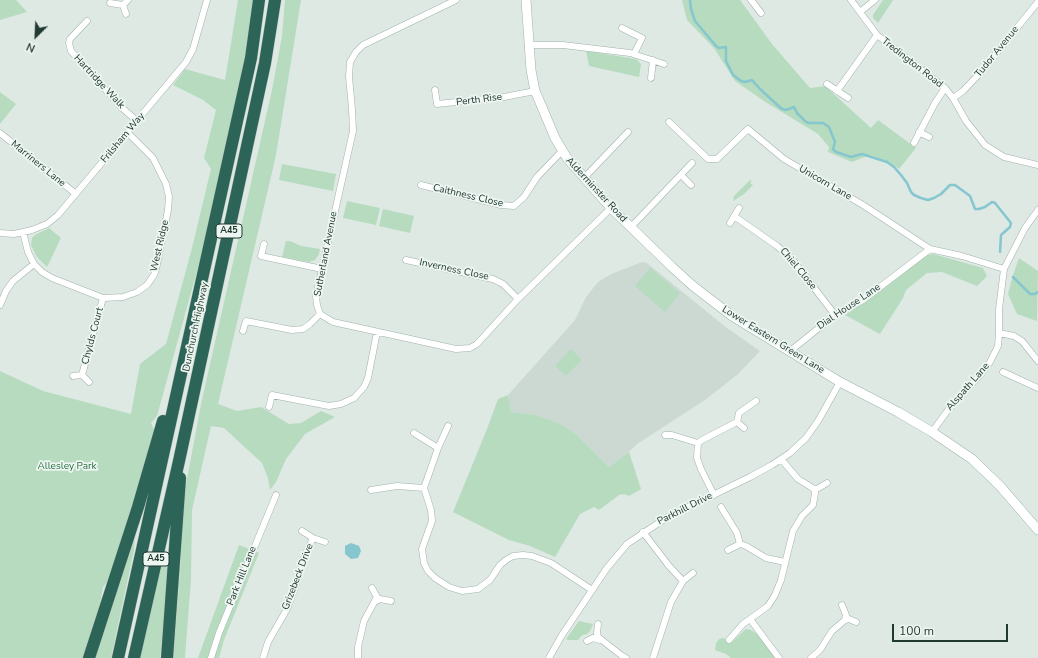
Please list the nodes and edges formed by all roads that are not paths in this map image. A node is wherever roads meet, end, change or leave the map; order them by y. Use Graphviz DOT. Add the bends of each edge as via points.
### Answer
graph roads {
  1 [pos="207,0"];
  2 [pos="259,0"];
  3 [pos="275,0"];
  4 [pos="456,0"];
  5 [pos="526,0"];
  6 [pos="852,0"];
  7 [pos="875,0"];
  8 [pos="753,1"];
  9 [pos="126,2"];
  10 [pos="1038,2"];
  11 [pos="110,3"];
  12 [pos="860,12"];
  13 [pos="761,13"];
  14 [pos="126,14"];
  15 [pos="87,21"];
  16 [pos="622,28"];
  17 [pos="877,35"];
  18 [pos="528,45"];
  19 [pos="634,54"];
  20 [pos="653,60"];
  21 [pos="664,64"];
  22 [pos="651,78"];
  23 [pos="828,84"];
  24 [pos="945,88"];
  25 [pos="435,90"];
  26 [pos="535,91"];
  27 [pos="837,91"];
  28 [pos="848,98"];
  29 [pos="952,98"];
  30 [pos="137,121"];
  31 [pos="669,122"];
  32 [pos="628,132"];
  33 [pos="919,132"];
  34 [pos="0,133"];
  35 [pos="128,133"];
  36 [pos="929,137"];
  37 [pos="914,143"];
  38 [pos="562,152"];
  39 [pos="692,163"];
  40 [pos="1038,166"];
  41 [pos="681,175"];
  42 [pos="584,178"];
  43 [pos="691,184"];
  44 [pos="421,185"];
  45 [pos="76,194"];
  46 [pos="611,208"];
  47 [pos="739,208"];
  48 [pos="1038,210"];
  49 [pos="734,216"];
  50 [pos="730,223"];
  51 [pos="631,227"];
  52 [pos="23,232"];
  53 [pos="0,233"];
  54 [pos="264,244"];
  55 [pos="930,249"];
  56 [pos="658,255"];
  57 [pos="406,260"];
  58 [pos="34,264"];
  59 [pos="322,269"];
  60 [pos="1004,269"];
  61 [pos="103,298"];
  62 [pos="518,299"];
  63 [pos="0,305"];
  64 [pos="320,314"];
  65 [pos="835,315"];
  66 [pos="243,331"];
  67 [pos="377,332"];
  68 [pos="999,333"];
  69 [pos="788,352"];
  70 [pos="1038,361"];
  71 [pos="183,366"];
  72 [pos="1002,372"];
  73 [pos="82,375"];
  74 [pos="73,376"];
  75 [pos="90,382"];
  76 [pos="840,382"];
  77 [pos="1038,388"];
  78 [pos="756,401"];
  79 [pos="269,407"];
  80 [pos="737,422"];
  81 [pos="448,426"];
  82 [pos="744,428"];
  83 [pos="932,432"];
  84 [pos="414,433"];
  85 [pos="665,435"];
  86 [pos="698,443"];
  87 [pos="438,448"];
  88 [pos="781,459"];
  89 [pos="179,461"];
  90 [pos="827,483"];
  91 [pos="424,488"];
  92 [pos="371,490"];
  93 [pos="815,490"];
  94 [pos="276,495"];
  95 [pos="714,495"];
  96 [pos="721,507"];
  97 [pos="1038,530"];
  98 [pos="302,531"];
  99 [pos="643,532"];
  100 [pos="313,538"];
  101 [pos="325,542"];
  102 [pos="740,544"];
  103 [pos="728,550"];
  104 [pos="786,562"];
  105 [pos="693,573"];
  106 [pos="683,581"];
  107 [pos="372,588"];
  108 [pos="592,590"];
  109 [pos="391,600"];
  110 [pos="376,601"];
  111 [pos="842,605"];
  112 [pos="750,619"];
  113 [pos="845,620"];
  114 [pos="856,622"];
  115 [pos="598,624"];
  116 [pos="587,640"];
  117 [pos="729,640"];
  118 [pos="602,641"];
  119 [pos="89,658"];
  120 [pos="118,658"];
  121 [pos="134,658"];
  122 [pos="167,658"];
  123 [pos="211,658"];
  124 [pos="263,658"];
  125 [pos="358,658"];
  126 [pos="550,658"];
  127 [pos="626,658"];
  128 [pos="653,658"];
  129 [pos="779,658"];
  130 [pos="811,658"];
  1 -- 30 [label="street, Frilsham Way" via="190,56"];
  2 -- 71 [label="highway, Dunchurch Highway / A45" via="251,58"];
  3 -- 89 [label="highway, Dunchurch Highway / A45" via="263,71"];
  4 -- 59 [label="street, Sutherland Avenue" via="364,45 350,62 353,131"];
  5 -- 18 [label="street, Alderminster Road"];
  6 -- 12 [label="street, Tredington Road"];
  7 -- 12 [label="street"];
  8 -- 13 [label="street"];
  9 -- 11 [label="street"];
  9 -- 14 [label="street"];
  10 -- 29 [label="street, Tudor Avenue" via="981,72 963,91"];
  12 -- 17 [label="street, Tredington Road"];
  15 -- 30 [label="street, Hartridge Walk" via="70,39 71,51 121,107"];
  16 -- 19 [label="street" via="642,38"];
  17 -- 24 [label="street, Tredington Road"];
  17 -- 27 [label="street"];
  18 -- 19 [label="street" via="563,45"];
  18 -- 26 [label="street, Alderminster Road"];
  19 -- 20 [label="street"];
  20 -- 21 [label="street"];
  20 -- 22 [label="street"];
  23 -- 27 [label="street"];
  24 -- 29 [label="street, Tredington Road"];
  24 -- 33 [label="street"];
  25 -- 26 [label="street, Perth Rise" via="437,104"];
  26 -- 38 [label="street, Alderminster Road"];
  27 -- 28 [label="street"];
  29 -- 40 [label="street, Tredington Road" via="966,122 985,145 1004,157"];
  30 -- 35 [label="street, Frilsham Way"];
  31 -- 55 [label="street, Unicorn Lane" via="708,159 717,159 748,129 784,160 863,205"];
  32 -- 42 [label="street" via="615,140"];
  33 -- 36 [label="street"];
  33 -- 37 [label="street"];
  34 -- 45 [label="street, Marriners Lane"];
  35 -- 45 [label="street, Frilsham Way"];
  35 -- 61 [label="street, West Ridge" via="153,158 166,184 169,203 156,269 150,280 142,289 129,296"];
  38 -- 42 [label="street, Alderminster Road"];
  38 -- 44 [label="street, Caithness Close" via="537,177 524,197 514,206"];
  39 -- 41 [label="street"];
  41 -- 43 [label="street"];
  41 -- 51 [label="street"];
  42 -- 46 [label="street, Alderminster Road"];
  45 -- 52 [label="street, Frilsham Way" via="53,220"];
  46 -- 51 [label="street, Alderminster Road"];
  46 -- 62 [label="street"];
  47 -- 49 [label="street"];
  48 -- 60 [label="street" via="1025,228"];
  49 -- 50 [label="street"];
  49 -- 65 [label="street, Chiel Close" via="792,259"];
  51 -- 56 [label="street, Alderminster Road"];
  52 -- 53 [label="street, Frilsham Way"];
  52 -- 58 [label="street, West Ridge"];
  54 -- 59 [label="street" via="261,256"];
  55 -- 60 [label="street, Unicorn Lane"];
  55 -- 65 [label="street, Dial House Lane" via="863,300"];
  56 -- 69 [label="street, Lower Eastern Green Lane" via="732,316"];
  57 -- 62 [label="street, Inverness Close" via="493,279 503,284"];
  58 -- 61 [label="street, West Ridge" via="52,278"];
  58 -- 63 [label="street" via="13,281"];
  59 -- 64 [label="street, Sutherland Avenue" via="316,296"];
  60 -- 68 [label="street, Alspath Lane"];
  61 -- 73 [label="street, Chylds Court"];
  62 -- 67 [label="street" via="477,344 470,348 456,350"];
  64 -- 66 [label="street" via="303,329 292,330 246,321"];
  64 -- 67 [label="street" via="333,322"];
  65 -- 69 [label="street, Dial House Lane"];
  67 -- 79 [label="street" via="368,378 354,398 329,406 272,395"];
  68 -- 70 [label="street" via="1014,336 1022,341"];
  68 -- 83 [label="street, Alspath Lane" via="998,346 990,362"];
  69 -- 76 [label="street, Lower Eastern Green Lane"];
  71 -- 119 [label="highway" via="176,378"];
  71 -- 120 [label="highway, Dunchurch Highway / A45"];
  72 -- 77 [label="street"];
  73 -- 74 [label="street, Chylds Court"];
  73 -- 75 [label="street, Chylds Court"];
  76 -- 83 [label="street, Lower Eastern Green Lane"];
  76 -- 88 [label="street, Parkhill Drive" via="806,438"];
  78 -- 80 [label="street" via="739,412"];
  80 -- 82 [label="street"];
  80 -- 86 [label="street"];
  81 -- 87 [label="street"];
  83 -- 97 [label="street" via="972,459 1000,486"];
  84 -- 87 [label="street"];
  85 -- 86 [label="street"];
  86 -- 95 [label="street" via="697,458"];
  87 -- 91 [label="street"];
  88 -- 93 [label="street" via="798,479"];
  88 -- 95 [label="street, Parkhill Drive"];
  89 -- 121 [label="highway, Dunchurch Highway / A45"];
  89 -- 122 [label="highway" via="181,483"];
  90 -- 93 [label="street"];
  91 -- 92 [label="street" via="397,486"];
  91 -- 108 [label="street" via="432,521 422,549 424,563 435,578 449,587 462,591 478,589 490,580 506,560 523,555 551,563"];
  93 -- 104 [label="street" via="813,505 802,516 793,531"];
  94 -- 123 [label="street, Park Hill Lane"];
  95 -- 99 [label="street, Parkhill Drive" via="682,509"];
  96 -- 102 [label="street" via="737,533"];
  98 -- 100 [label="street, Grizebeck Drive"];
  99 -- 106 [label="street"];
  99 -- 108 [label="street, Parkhill Drive" via="619,553"];
  100 -- 101 [label="street, Grizebeck Drive"];
  100 -- 124 [label="street, Grizebeck Drive" via="302,560 287,609 268,642"];
  102 -- 103 [label="street"];
  102 -- 104 [label="street" via="766,558"];
  104 -- 112 [label="street" via="772,600"];
  105 -- 106 [label="street"];
  106 -- 128 [label="street" via="671,602"];
  107 -- 110 [label="street" via="377,597"];
  108 -- 126 [label="street, Parkhill Drive"];
  109 -- 110 [label="street"];
  110 -- 125 [label="street" via="364,621"];
  111 -- 113 [label="street"];
  112 -- 117 [label="street"];
  112 -- 129 [label="street"];
  113 -- 114 [label="street"];
  113 -- 130 [label="street" via="832,631 820,650"];
  115 -- 118 [label="street" via="596,633"];
  116 -- 118 [label="street" via="593,638"];
  118 -- 127 [label="street"];
}
